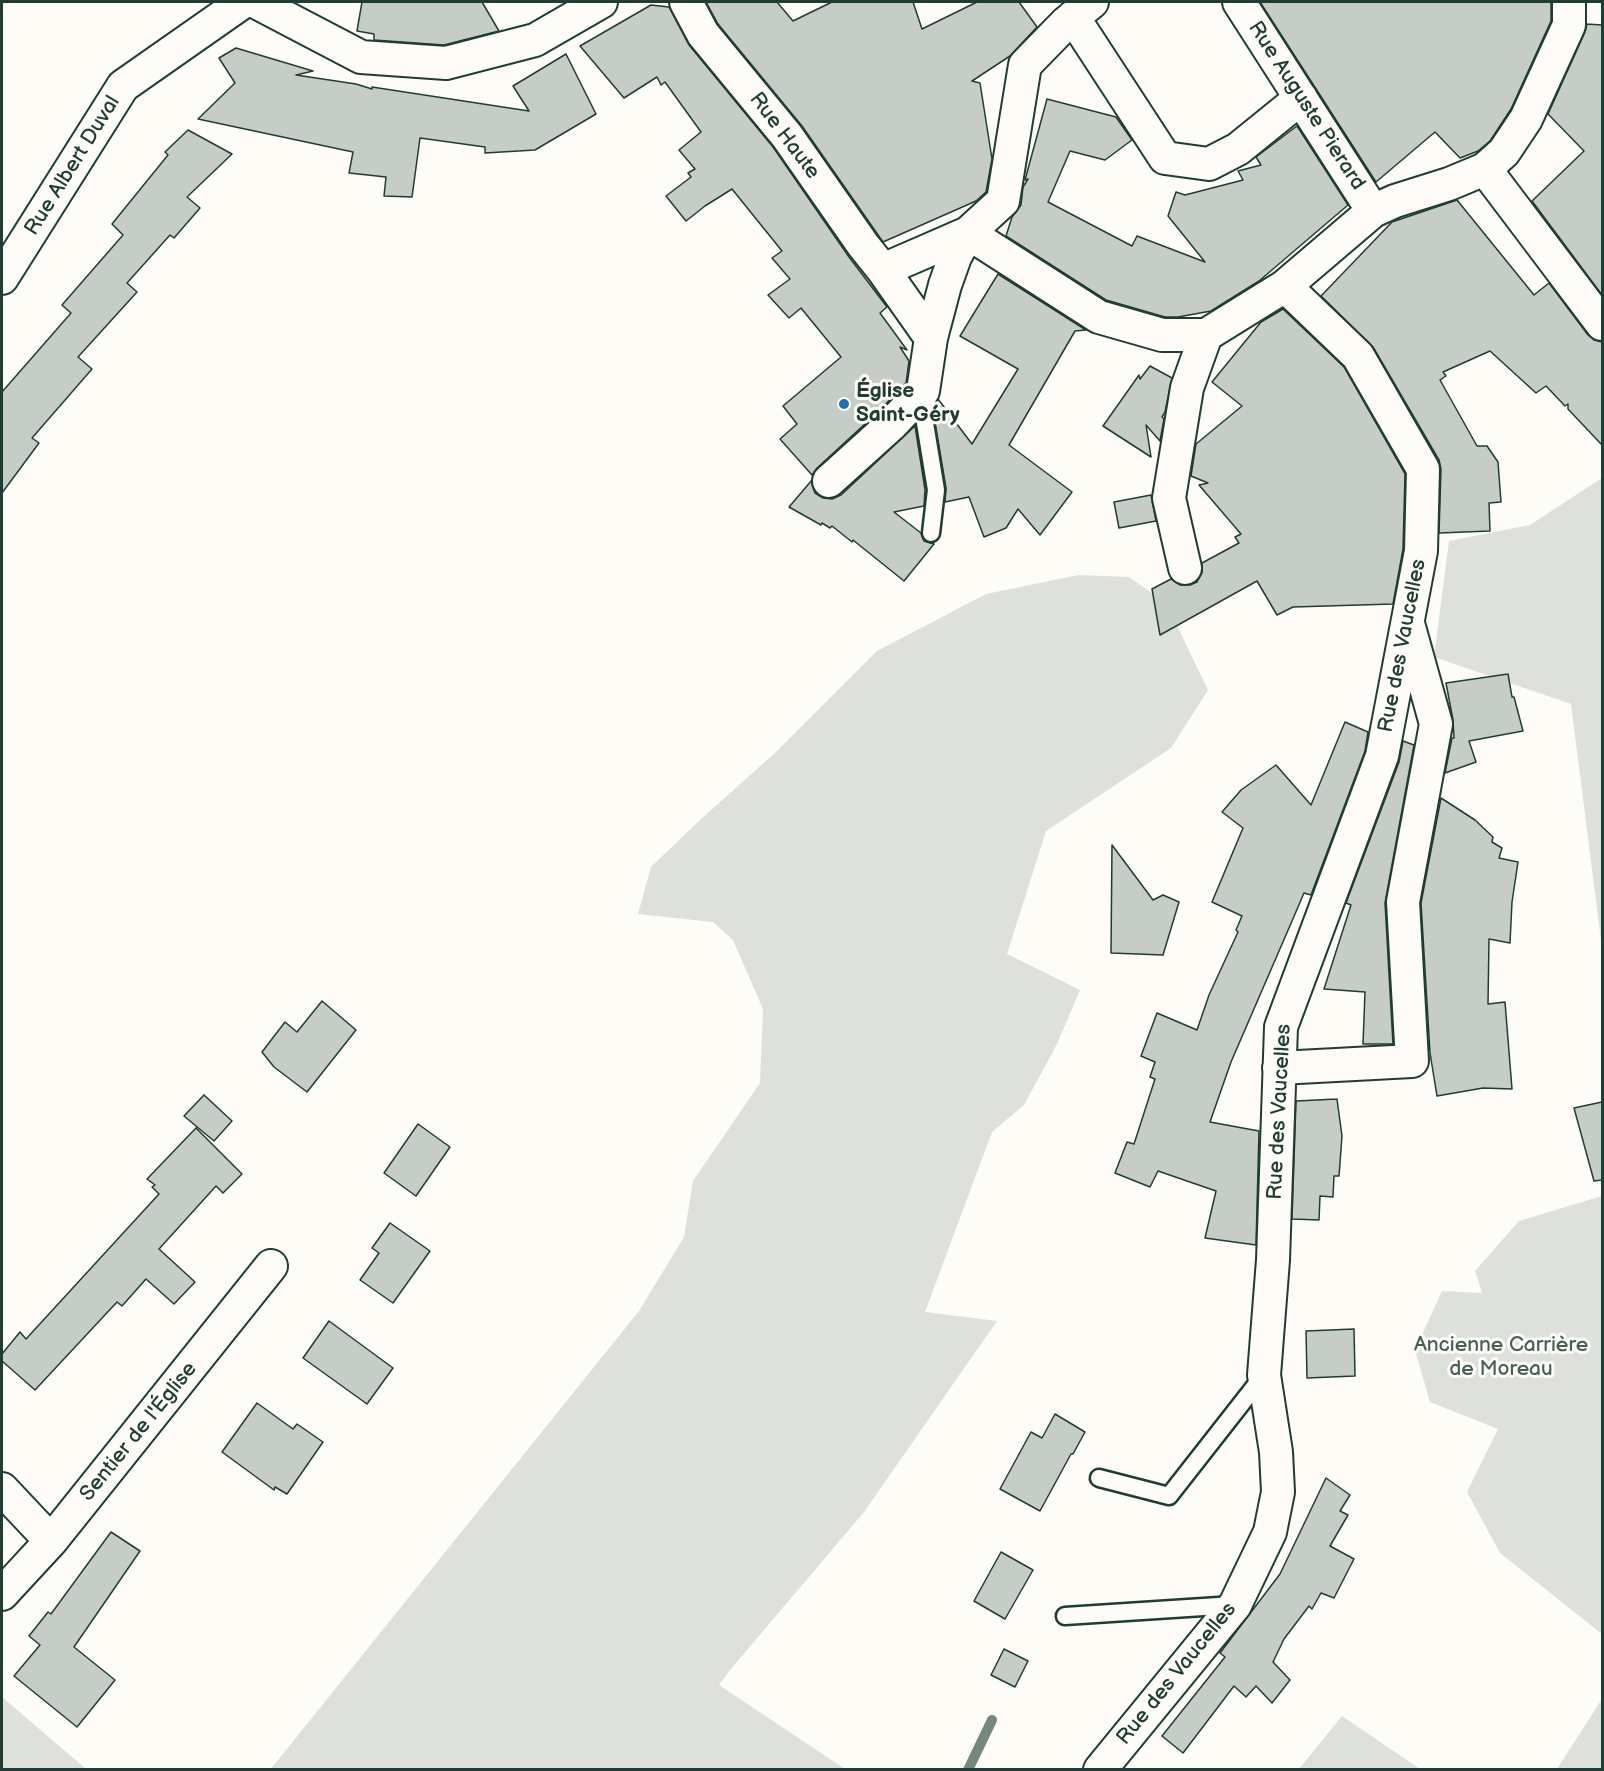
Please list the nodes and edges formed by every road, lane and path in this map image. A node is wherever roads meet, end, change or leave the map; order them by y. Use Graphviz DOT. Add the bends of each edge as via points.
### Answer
graph roads {
  1 [pos="243,2"];
  2 [pos="256,2"];
  3 [pos="601,2"];
  4 [pos="686,2"];
  5 [pos="1239,2"];
  6 [pos="1569,2"];
  7 [pos="1082,9"];
  8 [pos="1301,98"];
  9 [pos="1485,169"];
  10 [pos="1373,211"];
  11 [pos="968,233"];
  12 [pos="883,270"];
  13 [pos="2,278"];
  14 [pos="1285,286"];
  15 [pos="1602,324"];
  16 [pos="1206,335"];
  17 [pos="931,338"];
  18 [pos="923,391"];
  19 [pos="829,481"];
  20 [pos="931,533"];
  21 [pos="1185,568"];
  22 [pos="1407,620"];
  23 [pos="1279,1068"];
  24 [pos="272,1266"];
  25 [pos="1264,1376"];
  26 [pos="1099,1478"];
  27 [pos="2,1490"];
  28 [pos="51,1541"];
  29 [pos="2,1594"];
  30 [pos="1235,1605"];
  31 [pos="1065,1616"];
  32 [pos="1100,1770"];
  1 -- 13 [label="street, Rue Albert Duval" via="123,86"];
  2 -- 3 [label="street" via="361,57 446,63 535,40"];
  4 -- 12 [label="street, Rue Haute" via="703,34 787,136"];
  5 -- 8 [label="street, Rue Auguste Pierard"];
  6 -- 9 [label="street" via="1569,24 1527,119 1504,152"];
  7 -- 8 [label="street" via="1165,158 1209,164 1238,149"];
  7 -- 11 [label="street" via="1025,65 1003,201"];
  8 -- 10 [label="street, Rue Auguste Pierard"];
  9 -- 10 [label="street"];
  9 -- 15 [label="street"];
  10 -- 14 [label="street"];
  11 -- 12 [label="street"];
  11 -- 16 [label="street" via="1099,317 1162,335"];
  11 -- 17 [label="street" via="951,266"];
  12 -- 17 [label="street, Rue Haute"];
  14 -- 16 [label="street"];
  14 -- 22 [label="street, Rue des Vaucelles" via="1358,356 1424,469 1421,551"];
  16 -- 21 [label="street" via="1187,388 1169,498"];
  17 -- 18 [label="street"];
  18 -- 19 [label="street"];
  18 -- 20 [label="lane" via="936,490"];
  22 -- 23 [label="street, Rue des Vaucelles" via="1382,756 1281,1027"];
  22 -- 23 [label="street" via="1436,724 1403,902 1412,1061"];
  23 -- 25 [label="street, Rue des Vaucelles" via="1273,1260"];
  24 -- 28 [label="street, Sentier de l'Église"];
  25 -- 26 [label="lane" via="1169,1496"];
  25 -- 30 [label="street, Rue des Vaucelles" via="1278,1492 1270,1532"];
  27 -- 28 [label="street"];
  28 -- 29 [label="street, Sentier de l'Église"];
  30 -- 31 [label="lane"];
  30 -- 32 [label="street, Rue des Vaucelles"];
}
